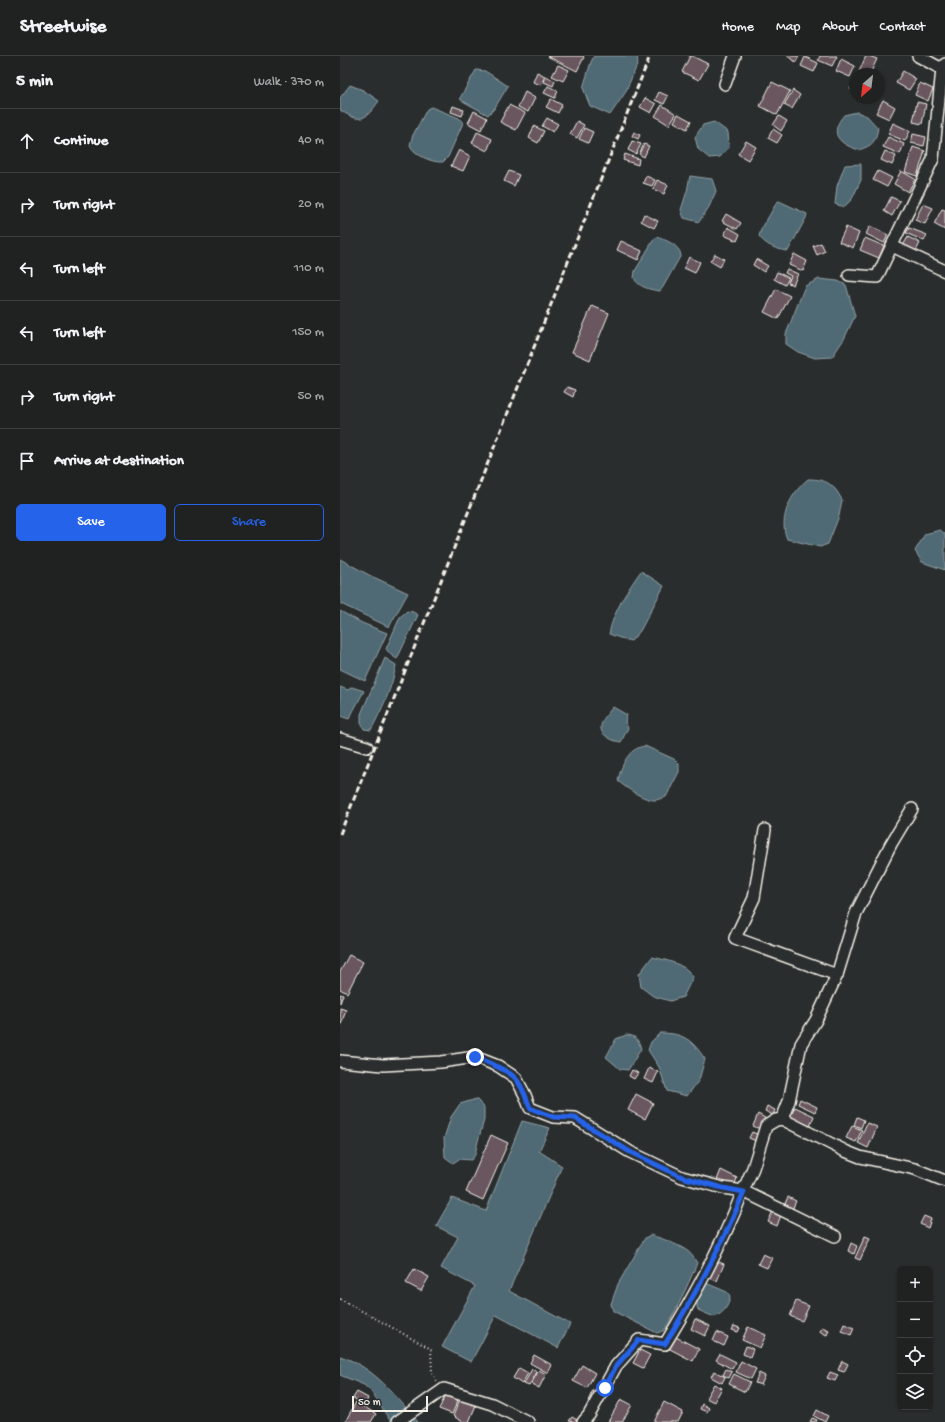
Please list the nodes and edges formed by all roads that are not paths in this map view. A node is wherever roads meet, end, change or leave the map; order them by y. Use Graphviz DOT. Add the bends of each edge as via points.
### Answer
graph roads {
  1 [pos="735,56"];
  2 [pos="918,56"];
  3 [pos="944,66"];
  4 [pos="725,84"];
  5 [pos="892,246"];
  6 [pos="945,271"];
  7 [pos="849,275"];
  8 [pos="340,739"];
  9 [pos="367,747"];
  10 [pos="912,809"];
  11 [pos="765,830"];
  12 [pos="838,975"];
  13 [pos="340,1061"];
  14 [pos="782,1119"];
  15 [pos="945,1181"];
  16 [pos="744,1192"];
  17 [pos="835,1236"];
  18 [pos="397,1422"];
  19 [pos="528,1422"];
  20 [pos="583,1422"];
  1 -- 4 [label="street"];
  2 -- 3 [label="street"];
  3 -- 5 [label="street" via="933,159"];
  5 -- 6 [label="street"];
  5 -- 7 [label="street" via="877,277"];
  8 -- 9 [label="street"];
  10 -- 12 [label="street" via="856,913"];
  11 -- 12 [label="street" via="754,898 735,938"];
  12 -- 14 [label="street" via="802,1044 789,1101"];
  13 -- 16 [label="street" via="383,1065 475,1057 498,1066 516,1078 530,1108 553,1117 575,1118 630,1152 682,1177"];
  14 -- 15 [label="street" via="860,1157 915,1168"];
  14 -- 16 [label="street" via="766,1126"];
  16 -- 17 [label="street"];
  16 -- 20 [label="street" via="710,1266 665,1344 639,1340 616,1366 590,1415"];
  18 -- 19 [label="street" via="444,1389 492,1404"];
}
